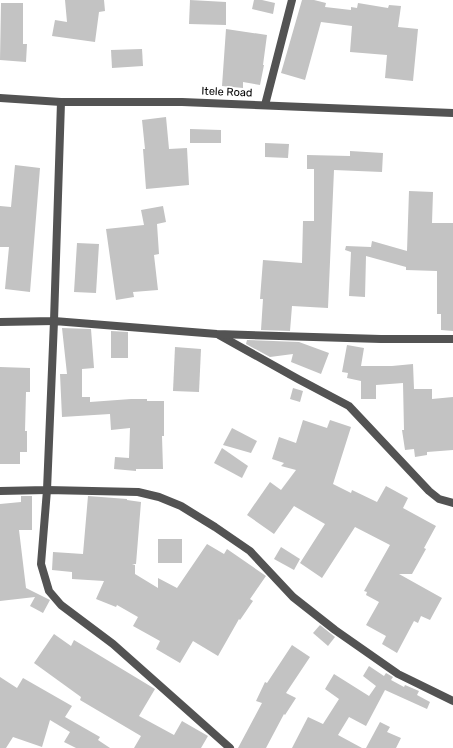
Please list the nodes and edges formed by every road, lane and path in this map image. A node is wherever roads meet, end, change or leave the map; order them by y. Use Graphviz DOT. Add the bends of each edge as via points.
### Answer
graph roads {
  1 [pos="292,0"];
  2 [pos="0,98"];
  3 [pos="61,102"];
  4 [pos="265,105"];
  5 [pos="453,112"];
  6 [pos="54,321"];
  7 [pos="0,322"];
  8 [pos="217,334"];
  9 [pos="453,339"];
  10 [pos="47,490"];
  11 [pos="0,491"];
  12 [pos="453,503"];
  13 [pos="453,701"];
  14 [pos="230,748"];
  1 -- 4 [label="street"];
  2 -- 3 [label="street, Itele Road"];
  3 -- 4 [label="street, Itele Road"];
  3 -- 6 [label="street"];
  4 -- 5 [label="street, Itele Road"];
  6 -- 7 [label="street"];
  6 -- 8 [label="street"];
  6 -- 10 [label="street"];
  8 -- 9 [label="street" via="381,340"];
  8 -- 12 [label="street" via="348,406 429,491 439,499"];
  10 -- 11 [label="street"];
  10 -- 13 [label="street" via="138,492 181,506 250,551 293,596 335,630 398,674"];
  10 -- 14 [label="street" via="41,564 49,591 61,605 113,644"];
}
